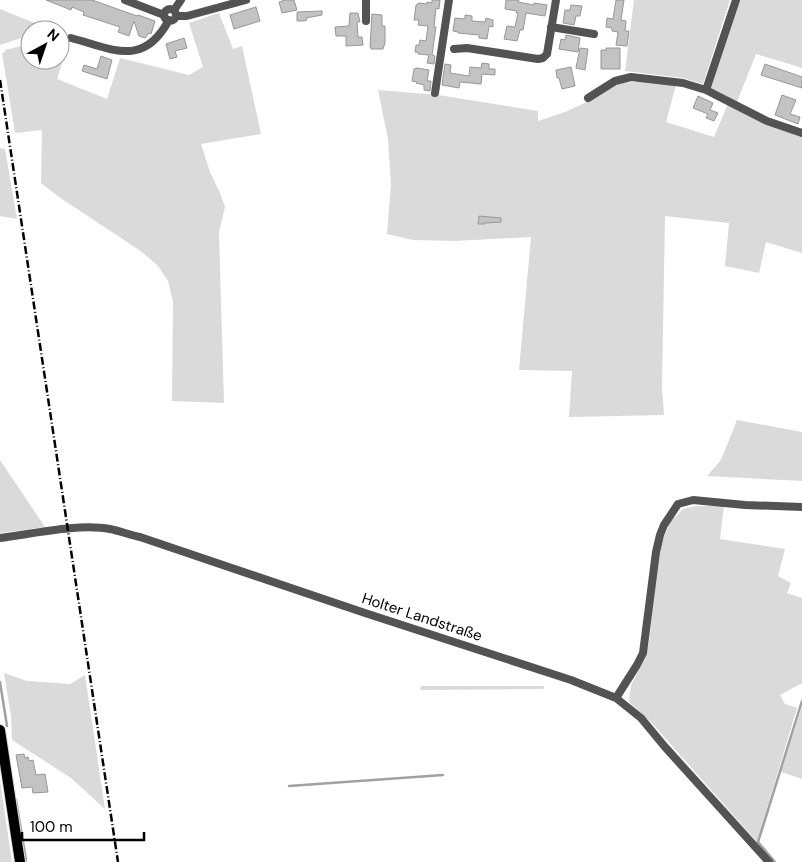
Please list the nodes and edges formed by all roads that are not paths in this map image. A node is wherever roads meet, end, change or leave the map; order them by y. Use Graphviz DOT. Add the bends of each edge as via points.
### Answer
graph roads {
  1 [pos="125,0"];
  2 [pos="180,0"];
  3 [pos="246,0"];
  4 [pos="366,0"];
  5 [pos="448,0"];
  6 [pos="556,0"];
  7 [pos="736,0"];
  8 [pos="171,15"];
  9 [pos="366,21"];
  10 [pos="551,28"];
  11 [pos="594,34"];
  12 [pos="71,38"];
  13 [pos="454,49"];
  14 [pos="706,90"];
  15 [pos="435,93"];
  16 [pos="588,98"];
  17 [pos="802,133"];
  18 [pos="802,507"];
  19 [pos="0,538"];
  20 [pos="616,698"];
  21 [pos="0,730"];
  22 [pos="20,862"];
  23 [pos="768,862"];
  1 -- 8 [label="street"];
  2 -- 8 [label="street"];
  3 -- 8 [label="street" via="187,16"];
  4 -- 9 [label="street"];
  5 -- 15 [label="street"];
  6 -- 10 [label="street"];
  7 -- 14 [label="street"];
  8 -- 12 [label="street" via="164,30 154,40 132,52 120,52"];
  10 -- 11 [label="street"];
  10 -- 13 [label="street" via="544,58"];
  14 -- 16 [label="street" via="683,83 631,77 615,81"];
  14 -- 17 [label="street" via="767,121"];
  18 -- 20 [label="street" via="693,500 678,504 664,525 656,552 643,653"];
  19 -- 20 [label="street, Holter Landstraße" via="68,528 110,528"];
  20 -- 23 [label="street, Holter Landstraße" via="641,718"];
  21 -- 22 [label="main road"];
}
